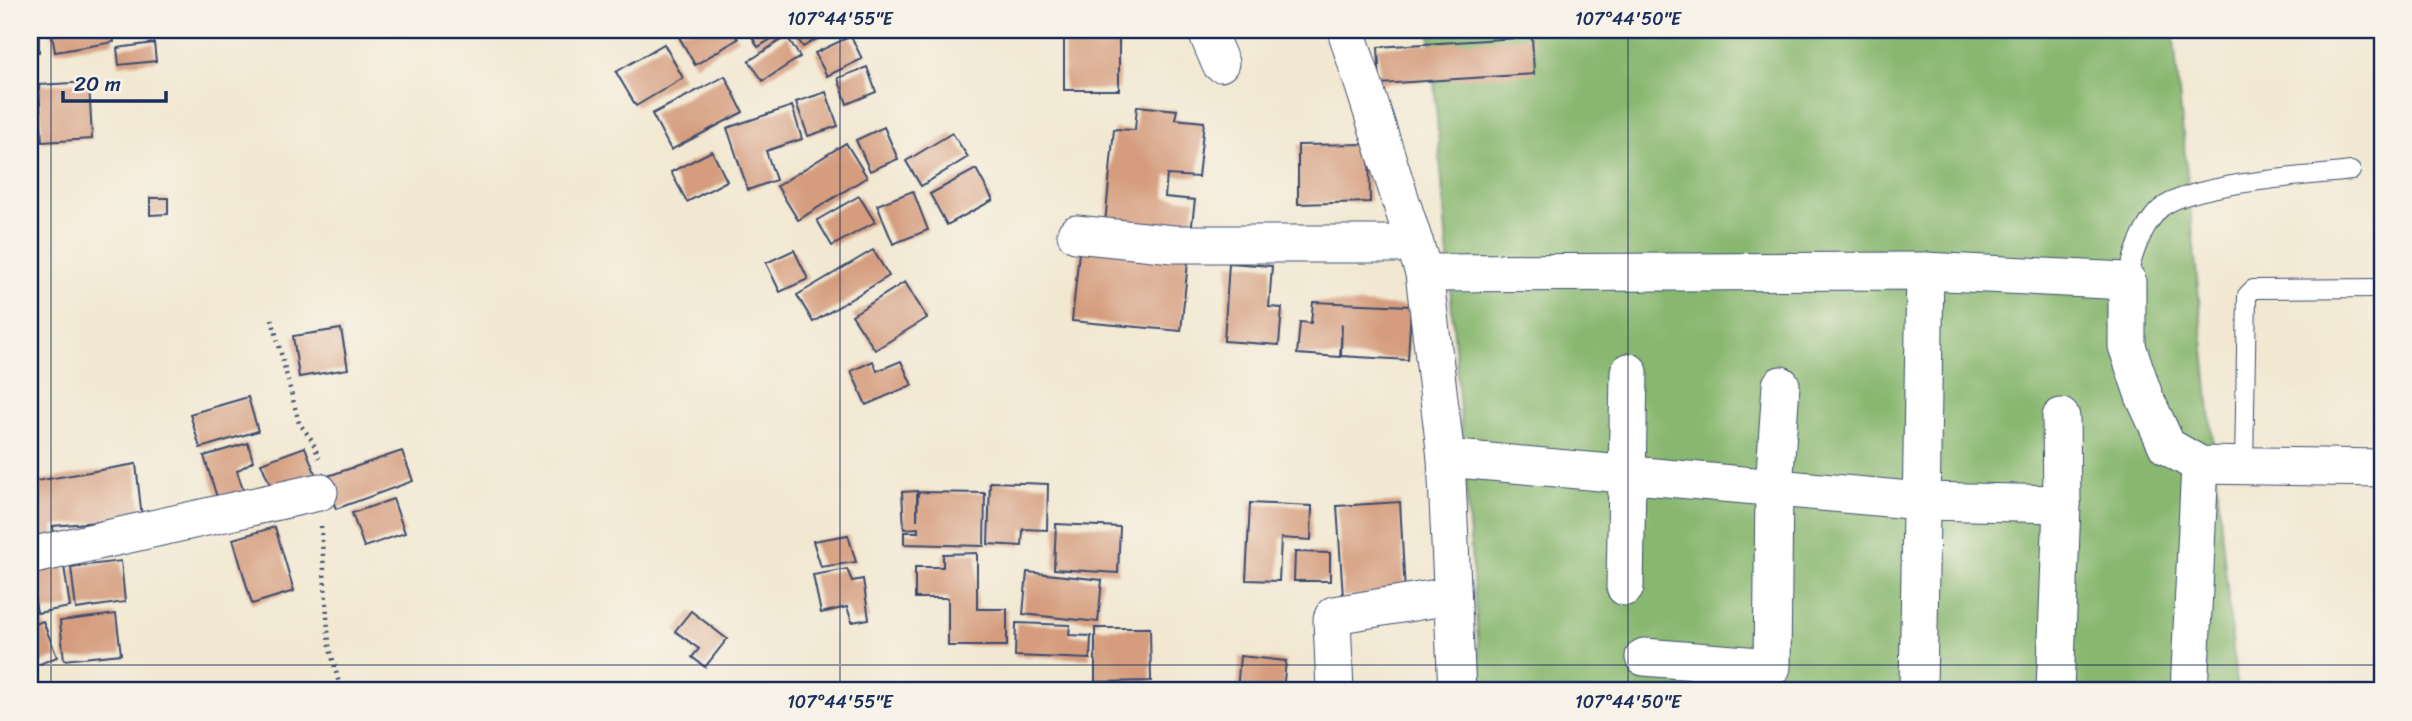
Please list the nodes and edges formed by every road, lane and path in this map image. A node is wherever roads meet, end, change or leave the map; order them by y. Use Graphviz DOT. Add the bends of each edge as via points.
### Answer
graph roads {
  1 [pos="1206,30"];
  2 [pos="1346,30"];
  3 [pos="1220,63"];
  4 [pos="2351,171"];
  5 [pos="1076,234"];
  6 [pos="1419,259"];
  7 [pos="1925,271"];
  8 [pos="2127,281"];
  9 [pos="2382,288"];
  10 [pos="1629,372"];
  11 [pos="1781,385"];
  12 [pos="2061,416"];
  13 [pos="1446,458"];
  14 [pos="2200,466"];
  15 [pos="2244,466"];
  16 [pos="2382,468"];
  17 [pos="1628,474"];
  18 [pos="1774,488"];
  19 [pos="319,492"];
  20 [pos="1921,501"];
  21 [pos="2062,504"];
  22 [pos="30,556"];
  23 [pos="1625,587"];
  24 [pos="1450,596"];
  25 [pos="1644,657"];
  26 [pos="1726,677"];
  27 [pos="1335,691"];
  28 [pos="1457,691"];
  29 [pos="1918,691"];
  30 [pos="2055,691"];
  31 [pos="2189,691"];
  1 -- 3 [label="street"];
  2 -- 6 [label="street"];
  4 -- 8 [label="lane" via="2200,190 2158,210 2133,254"];
  5 -- 6 [label="street"];
  6 -- 7 [label="street"];
  6 -- 13 [label="street"];
  7 -- 8 [label="street"];
  7 -- 20 [label="street"];
  8 -- 14 [label="street" via="2127,346 2144,396 2167,446"];
  9 -- 15 [label="lane" via="2253,289 2247,295"];
  10 -- 17 [label="street"];
  11 -- 18 [label="street"];
  12 -- 21 [label="street"];
  13 -- 17 [label="street"];
  13 -- 24 [label="street"];
  14 -- 15 [label="street"];
  14 -- 31 [label="street"];
  15 -- 16 [label="street"];
  17 -- 18 [label="street"];
  17 -- 23 [label="street"];
  18 -- 20 [label="street"];
  18 -- 26 [label="street" via="1772,667"];
  19 -- 22 [label="street"];
  20 -- 21 [label="street"];
  20 -- 29 [label="street"];
  21 -- 30 [label="street"];
  24 -- 27 [label="street" via="1334,615"];
  24 -- 28 [label="street"];
  25 -- 26 [label="street"];
}
